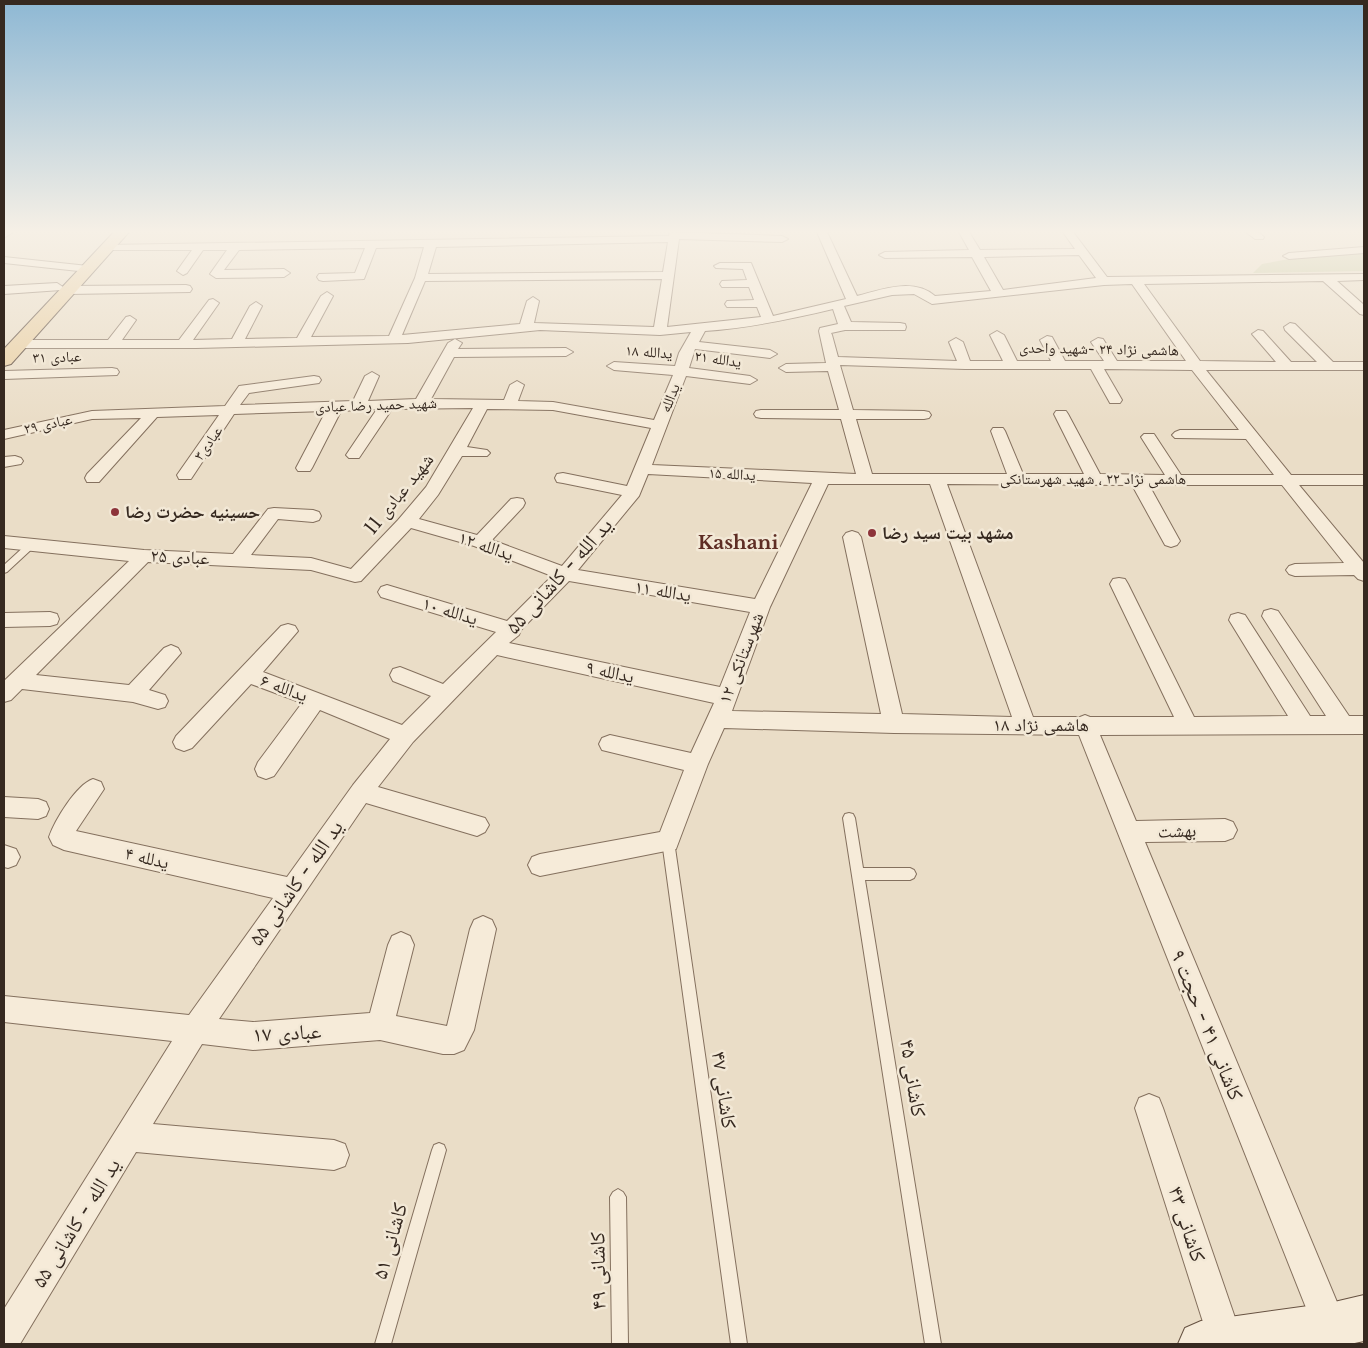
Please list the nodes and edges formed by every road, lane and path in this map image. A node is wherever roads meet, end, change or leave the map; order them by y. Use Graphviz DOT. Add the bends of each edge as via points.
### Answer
graph roads {
  1 [pos="57,295"];
  2 [pos="414,295"];
  3 [pos="666,295"];
  4 [pos="759,295"];
  5 [pos="850,295"];
  6 [pos="875,295"];
  7 [pos="926,295"];
  8 [pos="989,295"];
  9 [pos="1146,295"];
  10 [pos="1346,295"];
  11 [pos="326,296"];
  12 [pos="852,300"];
  13 [pos="533,301"];
  14 [pos="213,303"];
  15 [pos="762,303"];
  16 [pos="731,304"];
  17 [pos="837,304"];
  18 [pos="272,306"];
  19 [pos="1364,311"];
  20 [pos="130,320"];
  21 [pos="768,320"];
  22 [pos="845,326"];
  23 [pos="526,327"];
  24 [pos="900,327"];
  25 [pos="1290,327"];
  26 [pos="700,328"];
  27 [pos="660,331"];
  28 [pos="460,334"];
  29 [pos="1258,334"];
  30 [pos="997,335"];
  31 [pos="394,339"];
  32 [pos="1047,340"];
  33 [pos="302,341"];
  34 [pos="956,342"];
  35 [pos="1098,342"];
  36 [pos="236,343"];
  37 [pos="11,344"];
  38 [pos="112,344"];
  39 [pos="183,344"];
  40 [pos="690,345"];
  41 [pos="566,352"];
  42 [pos="450,353"];
  43 [pos="770,354"];
  44 [pos="4,360"];
  45 [pos="834,364"];
  46 [pos="965,365"];
  47 [pos="1012,365"];
  48 [pos="1060,365"];
  49 [pos="1095,365"];
  50 [pos="614,366"];
  51 [pos="1113,366"];
  52 [pos="1287,366"];
  53 [pos="1329,366"];
  54 [pos="1364,366"];
  55 [pos="1197,367"];
  56 [pos="786,368"];
  57 [pos="681,371"];
  58 [pos="112,372"];
  59 [pos="4,375"];
  60 [pos="372,376"];
  61 [pos="314,380"];
  62 [pos="750,380"];
  63 [pos="517,384"];
  64 [pos="1115,400"];
  65 [pos="421,403"];
  66 [pos="388,404"];
  67 [pos="359,405"];
  68 [pos="482,405"];
  69 [pos="509,405"];
  70 [pos="336,406"];
  71 [pos="230,410"];
  72 [pos="153,413"];
  73 [pos="846,413"];
  74 [pos="761,414"];
  75 [pos="1061,414"];
  76 [pos="92,415"];
  77 [pos="924,415"];
  78 [pos="659,425"];
  79 [pos="998,431"];
  80 [pos="4,434"];
  81 [pos="1250,434"];
  82 [pos="1180,435"];
  83 [pos="1149,437"];
  84 [pos="458,450"];
  85 [pos="482,453"];
  86 [pos="354,456"];
  87 [pos="304,468"];
  88 [pos="643,469"];
  89 [pos="185,475"];
  90 [pos="93,478"];
  91 [pos="562,478"];
  92 [pos="1016,478"];
  93 [pos="822,479"];
  94 [pos="865,479"];
  95 [pos="1094,479"];
  96 [pos="937,480"];
  97 [pos="1138,480"];
  98 [pos="1176,480"];
  99 [pos="1364,480"];
  100 [pos="1287,481"];
  101 [pos="634,492"];
  102 [pos="517,503"];
  103 [pos="313,516"];
  104 [pos="406,521"];
  105 [pos="852,537"];
  106 [pos="1170,541"];
  107 [pos="4,542"];
  108 [pos="480,542"];
  109 [pos="31,544"];
  110 [pos="144,556"];
  111 [pos="238,560"];
  112 [pos="4,570"];
  113 [pos="1295,570"];
  114 [pos="1362,572"];
  115 [pos="565,574"];
  116 [pos="355,576"];
  117 [pos="1120,584"];
  118 [pos="387,592"];
  119 [pos="760,607"];
  120 [pos="1271,616"];
  121 [pos="50,619"];
  122 [pos="4,620"];
  123 [pos="1238,620"];
  124 [pos="512,630"];
  125 [pos="288,631"];
  126 [pos="493,647"];
  127 [pos="171,653"];
  128 [pos="248,675"];
  129 [pos="400,675"];
  130 [pos="11,687"];
  131 [pos="133,694"];
  132 [pos="446,694"];
  133 [pos="726,697"];
  134 [pos="316,700"];
  135 [pos="158,701"];
  136 [pos="718,719"];
  137 [pos="894,724"];
  138 [pos="1085,724"];
  139 [pos="1343,724"];
  140 [pos="1364,724"];
  141 [pos="1188,725"];
  142 [pos="1304,725"];
  143 [pos="1026,726"];
  144 [pos="405,736"];
  145 [pos="184,742"];
  146 [pos="610,744"];
  147 [pos="697,764"];
  148 [pos="266,768"];
  149 [pos="93,789"];
  150 [pos="361,792"];
  151 [pos="4,807"];
  152 [pos="38,809"];
  153 [pos="849,818"];
  154 [pos="477,825"];
  155 [pos="1225,830"];
  156 [pos="1129,832"];
  157 [pos="668,841"];
  158 [pos="540,866"];
  159 [pos="859,874"];
  160 [pos="910,874"];
  161 [pos="291,890"];
  162 [pos="483,928"];
  163 [pos="401,945"];
  164 [pos="4,1009"];
  165 [pos="380,1026"];
  166 [pos="194,1031"];
  167 [pos="1149,1108"];
  168 [pos="128,1137"];
  169 [pos="439,1150"];
  170 [pos="334,1156"];
  171 [pos="618,1197"];
  172 [pos="1344,1329"];
  173 [pos="4,1339"];
  174 [pos="1213,1342"];
  175 [pos="382,1344"];
  176 [pos="620,1344"];
  177 [pos="739,1344"];
  178 [pos="933,1344"];
  1 -- 37 [label="main road"];
  2 -- 31 [label="street"];
  3 -- 27 [label="street"];
  4 -- 15 [label="street"];
  5 -- 12 [label="street"];
  6 -- 12 [label="street"];
  7 -- 8 [label="street" via="932,300"];
  9 -- 55 [label="street"];
  10 -- 19 [label="street"];
  11 -- 33 [label="street"];
  12 -- 17 [label="street"];
  13 -- 23 [label="street"];
  14 -- 39 [label="street"];
  15 -- 16 [label="street"];
  15 -- 21 [label="street"];
  17 -- 21 [label="street"];
  17 -- 22 [label="street" via="844,315"];
  18 -- 36 [label="street" via="250,306"];
  20 -- 38 [label="street"];
  21 -- 26 [label="street"];
  22 -- 24 [label="street"];
  22 -- 45 [label="street" via="824,331"];
  23 -- 27 [label="street"];
  23 -- 28 [label="street"];
  25 -- 53 [label="street"];
  26 -- 27 [label="street"];
  26 -- 40 [label="street, یدالله"];
  28 -- 31 [label="street"];
  28 -- 42 [label="street"];
  29 -- 52 [label="street"];
  30 -- 47 [label="street"];
  31 -- 33 [label="street"];
  32 -- 48 [label="street"];
  33 -- 36 [label="street"];
  34 -- 46 [label="street"];
  35 -- 51 [label="street"];
  36 -- 39 [label="street"];
  37 -- 38 [label="street"];
  37 -- 44 [label="main road"];
  38 -- 39 [label="street"];
  40 -- 43 [label="street"];
  40 -- 57 [label="street, یدالله"];
  41 -- 42 [label="street"];
  42 -- 65 [label="street"];
  45 -- 46 [label="street, هاشمی نژاد ۲۴ -شهید واحدی"];
  45 -- 56 [label="street, هاشمی نژاد ۲۴ -شهید واحدی"];
  45 -- 73 [label="street"];
  46 -- 47 [label="street, هاشمی نژاد ۲۴ -شهید واحدی"];
  47 -- 48 [label="street, هاشمی نژاد ۲۴ -شهید واحدی"];
  48 -- 49 [label="street, هاشمی نژاد ۲۴ -شهید واحدی"];
  49 -- 51 [label="street, هاشمی نژاد ۲۴ -شهید واحدی"];
  49 -- 64 [label="street"];
  50 -- 57 [label="street, یدالله ۱۸"];
  51 -- 55 [label="street, هاشمی نژاد ۲۴ -شهید واحدی"];
  52 -- 53 [label="street, هاشمی نژاد ۲۴ -شهید واحدی"];
  52 -- 55 [label="street, هاشمی نژاد ۲۴ -شهید واحدی"];
  53 -- 54 [label="street, هاشمی نژاد ۲۴ -شهید واحدی"];
  55 -- 81 [label="street"];
  57 -- 62 [label="street, یدالله ۲۱"];
  57 -- 78 [label="street, یدالله"];
  58 -- 59 [label="street, عبادی ۳۱"];
  60 -- 67 [label="street"];
  61 -- 71 [label="street, عبادی۳" via="244,389"];
  63 -- 69 [label="street"];
  65 -- 66 [label="street, شهید حمید رضا عبادی"];
  65 -- 68 [label="street, شهید حمید رضا عبادی"];
  66 -- 67 [label="street, شهید حمید رضا عبادی"];
  66 -- 86 [label="street"];
  67 -- 70 [label="street, شهید حمید رضا عبادی"];
  68 -- 69 [label="street, شهید حمید رضا عبادی"];
  68 -- 84 [label="street, شهید عبادی 11"];
  69 -- 78 [label="street, شهید حمید رضا عبادی" via="553,406"];
  70 -- 71 [label="street, شهید حمید رضا عبادی"];
  70 -- 87 [label="street"];
  71 -- 72 [label="street, شهید حمید رضا عبادی"];
  71 -- 89 [label="street, عبادی۳"];
  72 -- 76 [label="street, شهید حمید رضا عبادی"];
  72 -- 90 [label="street"];
  73 -- 74 [label="street"];
  73 -- 77 [label="street"];
  73 -- 94 [label="street"];
  75 -- 95 [label="street"];
  76 -- 80 [label="street, عبادی ۲۹"];
  78 -- 88 [label="street, یدالله"];
  79 -- 92 [label="street"];
  81 -- 82 [label="street"];
  81 -- 100 [label="street"];
  83 -- 98 [label="street"];
  84 -- 85 [label="street"];
  84 -- 104 [label="street, شهید عبادی 11" via="432,491"];
  88 -- 93 [label="street, یدالله ۱۵"];
  88 -- 101 [label="street, ید الله - کاشانی ۵۵"];
  91 -- 101 [label="street"];
  92 -- 95 [label="street, هاشمی نژاد ۲۲ ، شهید شهرستانکی"];
  92 -- 96 [label="street, هاشمی نژاد ۲۲ ، شهید شهرستانکی"];
  93 -- 94 [label="street, هاشمی نژاد ۲۲ ، شهید شهرستانکی"];
  93 -- 119 [label="street, شهرستانکی ۱۲"];
  94 -- 96 [label="street, هاشمی نژاد ۲۲ ، شهید شهرستانکی"];
  95 -- 97 [label="street, هاشمی نژاد ۲۲ ، شهید شهرستانکی"];
  96 -- 143 [label="street"];
  97 -- 98 [label="street, هاشمی نژاد ۲۲ ، شهید شهرستانکی"];
  97 -- 106 [label="street"];
  98 -- 100 [label="street, هاشمی نژاد ۲۲ ، شهید شهرستانکی"];
  99 -- 100 [label="street, هاشمی نژاد ۲۲ ، شهید شهرستانکی"];
  100 -- 114 [label="street"];
  101 -- 115 [label="street, ید الله - کاشانی ۵۵"];
  102 -- 108 [label="street"];
  103 -- 111 [label="street" via="274,513"];
  104 -- 108 [label="street, یدالله ۱۲"];
  104 -- 116 [label="street, شهید عبادی 11"];
  105 -- 137 [label="street"];
  107 -- 109 [label="street, عبادی ۲۵"];
  108 -- 115 [label="street, یدالله ۱۲"];
  109 -- 110 [label="street, عبادی ۲۵"];
  109 -- 112 [label="lane"];
  110 -- 111 [label="street, عبادی ۲۵"];
  110 -- 130 [label="street"];
  111 -- 116 [label="street, عبادی ۲۵" via="311,564"];
  113 -- 114 [label="street"];
  115 -- 119 [label="street, یدالله ۱۱"];
  115 -- 124 [label="street, ید الله - کاشانی ۵۵"];
  117 -- 141 [label="street"];
  118 -- 124 [label="street, یدالله ۱۰"];
  119 -- 133 [label="street, شهرستانکی ۱۲"];
  120 -- 139 [label="street"];
  121 -- 122 [label="street"];
  123 -- 142 [label="street"];
  124 -- 126 [label="street, ید الله - کاشانی ۵۵"];
  125 -- 128 [label="street"];
  126 -- 132 [label="street, ید الله - کاشانی ۵۵"];
  126 -- 133 [label="street, یدالله ۹"];
  127 -- 131 [label="street"];
  128 -- 134 [label="street, یدالله ۶"];
  128 -- 145 [label="street, یدالله ۶"];
  129 -- 132 [label="street"];
  130 -- 131 [label="street"];
  131 -- 135 [label="street"];
  132 -- 144 [label="street, ید الله - کاشانی ۵۵"];
  133 -- 136 [label="street, شهرستانکی ۱۲"];
  134 -- 144 [label="street, یدالله ۶"];
  134 -- 148 [label="street"];
  136 -- 137 [label="street, هاشمی نژاد ۱۸"];
  136 -- 147 [label="street, شهرستانکی ۱۲"];
  137 -- 143 [label="street, هاشمی نژاد ۱۸"];
  138 -- 141 [label="street, هاشمی نژاد ۱۸"];
  138 -- 143 [label="street, هاشمی نژاد ۱۸"];
  138 -- 156 [label="street, کاشانی ۴۱ - حجت ۹"];
  139 -- 140 [label="street, هاشمی نژاد ۱۸"];
  139 -- 142 [label="street, هاشمی نژاد ۱۸"];
  141 -- 142 [label="street, هاشمی نژاد ۱۸"];
  144 -- 150 [label="street, ید الله - کاشانی ۵۵"];
  146 -- 147 [label="street"];
  147 -- 157 [label="street, شهرستانکی ۱۲"];
  149 -- 161 [label="street, یدلله ۴" via="61,837"];
  150 -- 154 [label="street"];
  150 -- 161 [label="street, ید الله - کاشانی ۵۵"];
  151 -- 152 [label="street"];
  153 -- 159 [label="lane, کاشانی ۴۵"];
  155 -- 156 [label="street, بهشت"];
  156 -- 172 [label="street, کاشانی ۴۱ - حجت ۹"];
  157 -- 158 [label="street"];
  157 -- 177 [label="lane, کاشانی ۴۷"];
  159 -- 160 [label="lane"];
  159 -- 178 [label="lane, کاشانی ۴۵"];
  161 -- 166 [label="street, ید الله - کاشانی ۵۵"];
  162 -- 165 [label="street, عبادی ۱۷" via="460,1030 454,1040"];
  163 -- 165 [label="street"];
  164 -- 166 [label="street, عبادی ۱۷"];
  165 -- 166 [label="street, عبادی ۱۷" via="253,1036"];
  166 -- 168 [label="street, ید الله - کاشانی ۵۵"];
  167 -- 174 [label="street, کاشانی ۴۳"];
  168 -- 170 [label="street"];
  168 -- 173 [label="street, ید الله - کاشانی ۵۵"];
  169 -- 175 [label="lane, کاشانی ۵۱"];
  171 -- 176 [label="lane, کاشانی ۴۹"];
  172 -- 174 [label="main road"];
}
